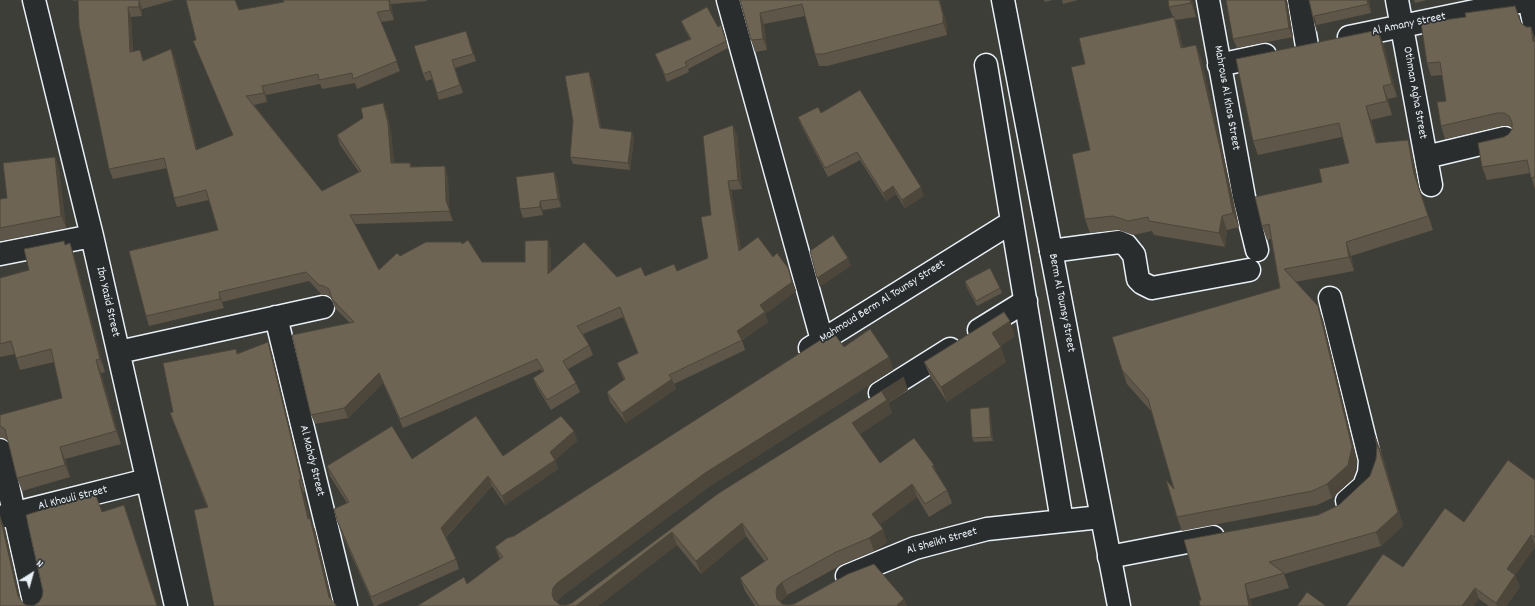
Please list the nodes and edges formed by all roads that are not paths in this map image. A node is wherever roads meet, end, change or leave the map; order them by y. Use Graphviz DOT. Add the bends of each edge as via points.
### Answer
graph roads {
  1 [pos="34,0"];
  2 [pos="728,0"];
  3 [pos="1003,0"];
  4 [pos="1208,0"];
  5 [pos="1299,0"];
  6 [pos="1397,0"];
  7 [pos="1529,0"];
  8 [pos="1402,27"];
  9 [pos="1535,28"];
  10 [pos="1307,46"];
  11 [pos="986,65"];
  12 [pos="1220,65"];
  13 [pos="1505,138"];
  14 [pos="1426,157"];
  15 [pos="1431,185"];
  16 [pos="1012,222"];
  17 [pos="92,236"];
  18 [pos="1257,250"];
  19 [pos="1051,251"];
  20 [pos="0,254"];
  21 [pos="1250,270"];
  22 [pos="1330,298"];
  23 [pos="1026,301"];
  24 [pos="323,307"];
  25 [pos="276,317"];
  26 [pos="822,340"];
  27 [pos="118,352"];
  28 [pos="796,357"];
  29 [pos="865,403"];
  30 [pos="0,450"];
  31 [pos="147,480"];
  32 [pos="1333,511"];
  33 [pos="7,516"];
  34 [pos="1101,517"];
  35 [pos="1062,521"];
  36 [pos="1235,533"];
  37 [pos="1109,557"];
  38 [pos="827,587"];
  39 [pos="35,606"];
  40 [pos="176,606"];
  41 [pos="346,606"];
  42 [pos="1119,606"];
  1 -- 17 [label="street, Ibn Yazid Street"];
  2 -- 26 [label="street"];
  3 -- 19 [label="street, Berm Al Tounsy Street"];
  4 -- 12 [label="street, Mahrous Al Khos Street"];
  5 -- 10 [label="street"];
  6 -- 8 [label="street, Othman Agha Street"];
  7 -- 8 [label="street, Al Amany Street"];
  7 -- 9 [label="street"];
  8 -- 10 [label="street, Al Amany Street"];
  8 -- 14 [label="street, Othman Agha Street"];
  10 -- 12 [label="street, Al Amany Street"];
  11 -- 16 [label="street"];
  12 -- 18 [label="street, Mahrous Al Khos Street" via="1244,197"];
  13 -- 14 [label="street"];
  14 -- 15 [label="street, Othman Agha Street"];
  16 -- 23 [label="street"];
  16 -- 26 [label="street, Mahmoud Berm Al Tounsy Street"];
  17 -- 20 [label="street"];
  17 -- 27 [label="street, Ibn Yazid Street"];
  19 -- 21 [label="street" via="1119,242 1126,245 1134,255 1138,279 1152,288"];
  19 -- 34 [label="street, Berm Al Tounsy Street"];
  22 -- 32 [label="street" via="1370,460 1364,486"];
  23 -- 29 [label="street"];
  23 -- 35 [label="street"];
  24 -- 25 [label="street"];
  25 -- 27 [label="street"];
  25 -- 41 [label="street, Al Mahdy Street"];
  26 -- 28 [label="street, Mahmoud Berm Al Tounsy Street"];
  27 -- 31 [label="street, Ibn Yazid Street"];
  30 -- 33 [label="street"];
  31 -- 33 [label="street, Al Khouli Street"];
  31 -- 40 [label="street, Ibn Yazid Street"];
  33 -- 39 [label="street"];
  34 -- 35 [label="street, Al Sheikh Street"];
  34 -- 37 [label="street, Berm Al Tounsy Street"];
  35 -- 38 [label="street, Al Sheikh Street" via="987,530 915,548"];
  36 -- 37 [label="street"];
  37 -- 42 [label="street, Berm Al Tounsy Street"];
}
